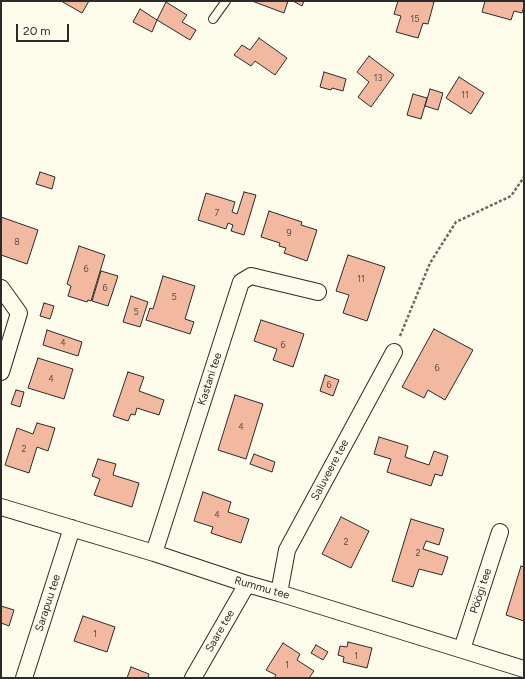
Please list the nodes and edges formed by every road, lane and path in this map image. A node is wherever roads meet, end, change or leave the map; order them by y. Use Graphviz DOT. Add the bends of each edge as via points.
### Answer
graph roads {
  1 [pos="226,1"];
  2 [pos="213,19"];
  3 [pos="524,177"];
  4 [pos="1,288"];
  5 [pos="318,292"];
  6 [pos="394,352"];
  7 [pos="1,372"];
  8 [pos="1,507"];
  9 [pos="72,528"];
  10 [pos="500,532"];
  11 [pos="154,553"];
  12 [pos="247,584"];
  13 [pos="279,593"];
  14 [pos="462,649"];
  15 [pos="520,672"];
  16 [pos="24,678"];
  17 [pos="194,678"];
  1 -- 2 [label="lane"];
  3 -- 6 [label="path" via="511,196 456,222 430,263"];
  4 -- 7 [label="street" via="19,313"];
  5 -- 11 [label="street, Kastani tee" via="251,276 241,282"];
  6 -- 13 [label="street, Saluveere tee" via="287,550"];
  8 -- 9 [label="street, Rummu tee"];
  9 -- 11 [label="street, Rummu tee"];
  9 -- 16 [label="street, Sarapuu tee"];
  10 -- 14 [label="street, Pöögi tee"];
  11 -- 12 [label="street, Rummu tee"];
  12 -- 13 [label="street, Rummu tee"];
  12 -- 17 [label="street, Saare tee"];
  13 -- 14 [label="street, Rummu tee"];
  14 -- 15 [label="street, Rummu tee"];
}
